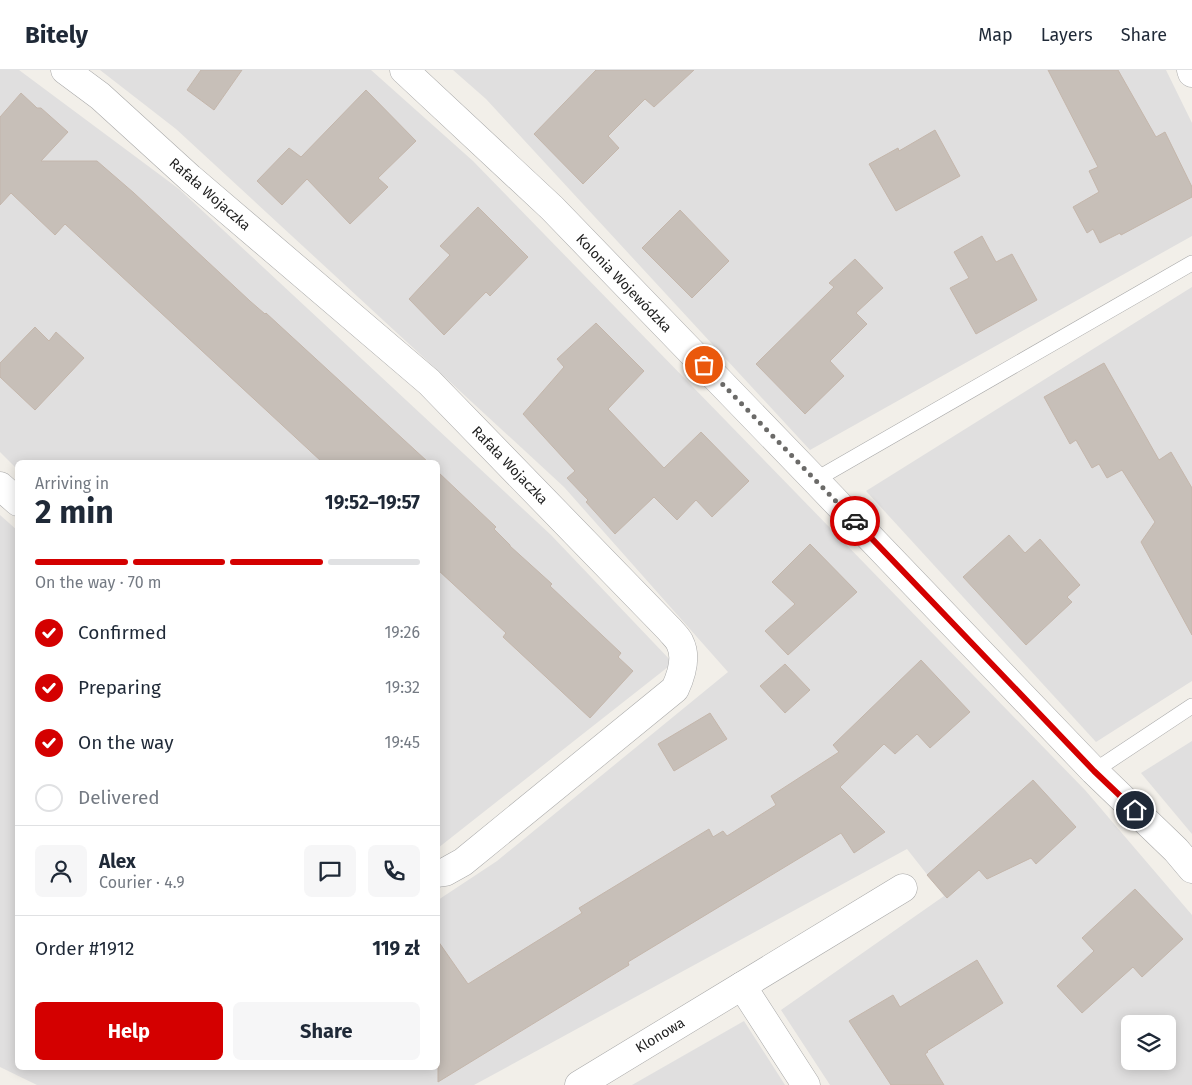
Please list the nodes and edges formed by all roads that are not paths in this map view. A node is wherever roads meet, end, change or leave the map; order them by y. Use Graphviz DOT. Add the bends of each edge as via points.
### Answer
graph roads {
  1 [pos="65,70"];
  2 [pos="404,70"];
  3 [pos="1192,263"];
  4 [pos="815,480"];
  5 [pos="0,486"];
  6 [pos="15,499"];
  7 [pos="1192,706"];
  8 [pos="1094,771"];
  9 [pos="1192,869"];
  10 [pos="440,873"];
  11 [pos="903,888"];
  12 [pos="742,986"];
  13 [pos="579,1085"];
  14 [pos="806,1085"];
  1 -- 10 [label="street, Rafała Wojaczka" via="100,96 190,178 429,382 680,643 683,664 675,689 463,862"];
  2 -- 4 [label="street, Kolonia Wojewódzka" via="552,208"];
  3 -- 4 [label="lane"];
  4 -- 8 [label="street, Kolonia Wojewódzka"];
  5 -- 6 [label="street"];
  7 -- 8 [label="lane"];
  8 -- 9 [label="street, Kolonia Wojewódzka"];
  11 -- 12 [label="street, Klonowa"];
  12 -- 13 [label="street, Klonowa"];
  12 -- 14 [label="street"];
}
